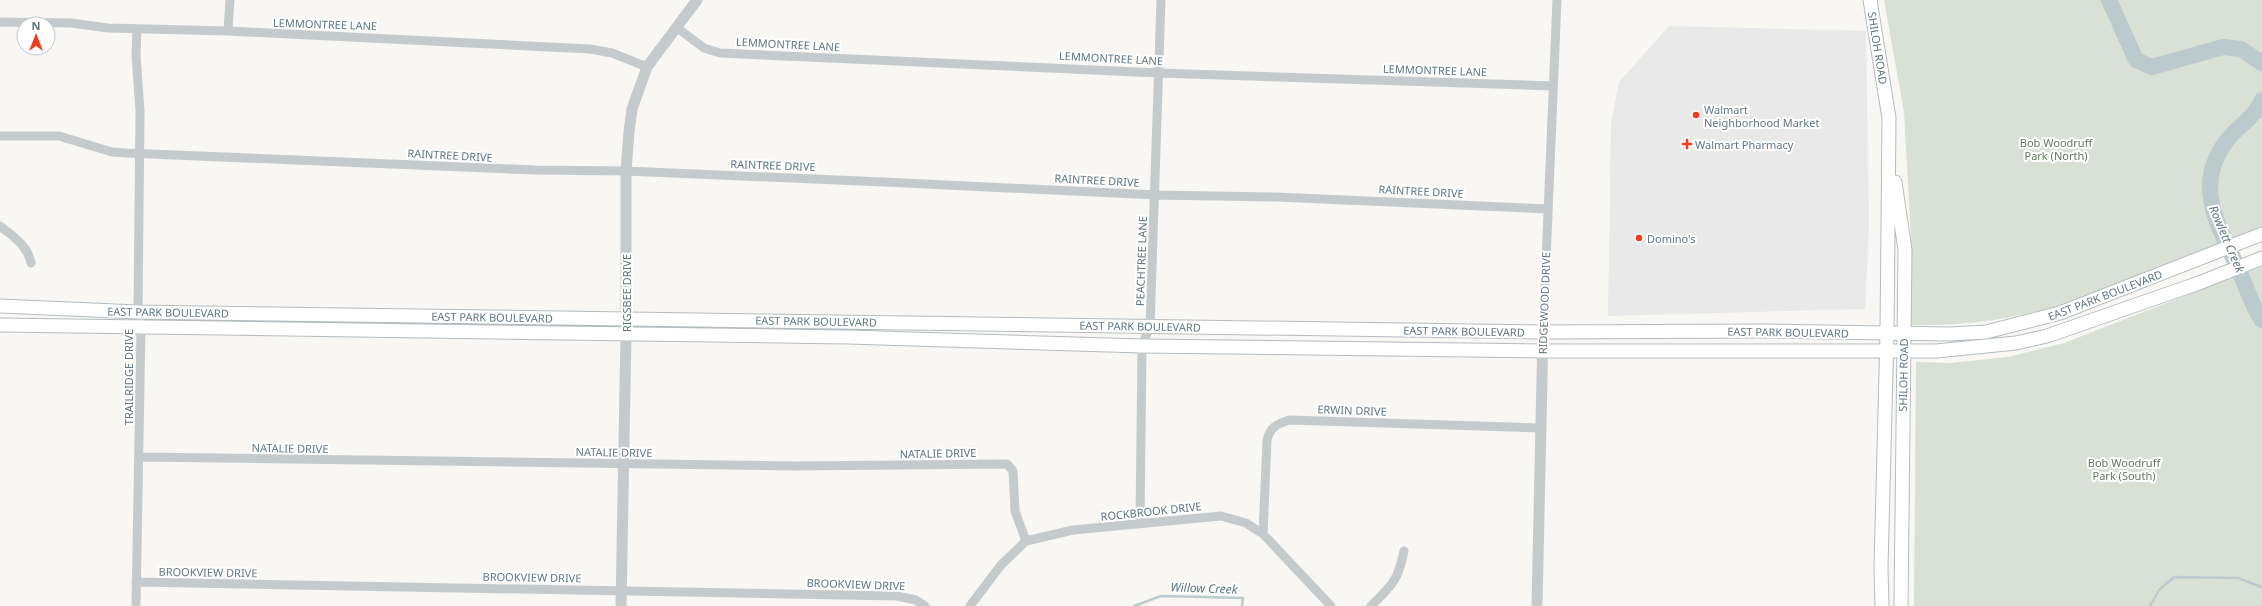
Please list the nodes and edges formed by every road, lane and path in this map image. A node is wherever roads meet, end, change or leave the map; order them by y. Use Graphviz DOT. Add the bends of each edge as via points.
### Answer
graph roads {
  1 [pos="230,0"];
  2 [pos="697,0"];
  3 [pos="1160,0"];
  4 [pos="1557,0"];
  5 [pos="1870,0"];
  6 [pos="0,22"];
  7 [pos="676,27"];
  8 [pos="137,29"];
  9 [pos="228,31"];
  10 [pos="647,67"];
  11 [pos="1159,73"];
  12 [pos="1553,86"];
  13 [pos="0,136"];
  14 [pos="1889,144"];
  15 [pos="140,153"];
  16 [pos="626,171"];
  17 [pos="1156,195"];
  18 [pos="1548,209"];
  19 [pos="0,226"];
  20 [pos="2262,234"];
  21 [pos="2262,258"];
  22 [pos="32,262"];
  23 [pos="0,306"];
  24 [pos="26,307"];
  25 [pos="138,312"];
  26 [pos="626,318"];
  27 [pos="0,325"];
  28 [pos="1150,326"];
  29 [pos="26,327"];
  30 [pos="141,327"];
  31 [pos="1543,332"];
  32 [pos="1887,333"];
  33 [pos="626,334"];
  34 [pos="1904,334"];
  35 [pos="1142,346"];
  36 [pos="1543,351"];
  37 [pos="1887,351"];
  38 [pos="1904,351"];
  39 [pos="1541,428"];
  40 [pos="140,457"];
  41 [pos="624,464"];
  42 [pos="1140,523"];
  43 [pos="1263,534"];
  44 [pos="1026,541"];
  45 [pos="1404,551"];
  46 [pos="136,582"];
  47 [pos="622,591"];
  48 [pos="136,606"];
  49 [pos="621,606"];
  50 [pos="925,606"];
  51 [pos="970,606"];
  52 [pos="1331,606"];
  53 [pos="1371,606"];
  54 [pos="1537,606"];
  55 [pos="1882,606"];
  56 [pos="1901,606"];
  1 -- 9 [label="street"];
  2 -- 7 [label="street, RIGSBEE DRIVE" via="689,14"];
  3 -- 11 [label="street, PEACHTREE LANE"];
  4 -- 12 [label="street, RIDGEWOOD DRIVE"];
  5 -- 14 [label="main road, SHILOH ROAD" via="1889,118"];
  6 -- 8 [label="street, LEMMONTREE LANE" via="70,23"];
  7 -- 10 [label="street, RIGSBEE DRIVE"];
  7 -- 11 [label="street, LEMMONTREE LANE" via="704,48 720,53"];
  8 -- 9 [label="street, LEMMONTREE LANE"];
  8 -- 15 [label="street, TRAILRIDGE DRIVE"];
  9 -- 10 [label="street, LEMMONTREE LANE" via="590,49 612,53"];
  10 -- 16 [label="street, RIGSBEE DRIVE" via="632,109"];
  11 -- 12 [label="street, LEMMONTREE LANE"];
  11 -- 17 [label="street, PEACHTREE LANE"];
  12 -- 18 [label="street, RIDGEWOOD DRIVE"];
  13 -- 15 [label="street, RAINTREE DRIVE" via="59,136 112,152"];
  14 -- 32 [label="main road, SHILOH ROAD"];
  14 -- 34 [label="main road, SHILOH ROAD" via="1905,250"];
  15 -- 16 [label="street, RAINTREE DRIVE" via="536,170"];
  15 -- 25 [label="street, TRAILRIDGE DRIVE"];
  16 -- 17 [label="street, RAINTREE DRIVE"];
  16 -- 26 [label="street, RIGSBEE DRIVE"];
  17 -- 18 [label="street, RAINTREE DRIVE" via="1276,197"];
  17 -- 28 [label="street, PEACHTREE LANE"];
  18 -- 31 [label="street, RIDGEWOOD DRIVE"];
  19 -- 22 [label="street" via="21,243"];
  20 -- 34 [label="main road, EAST PARK BOULEVARD" via="2060,313 2022,324 1986,332"];
  21 -- 38 [label="main road, EAST PARK BOULEVARD" via="2199,283 2040,338 1983,347"];
  23 -- 24 [label="main road, EAST PARK BOULEVARD"];
  24 -- 25 [label="main road, EAST PARK BOULEVARD"];
  24 -- 29 [label="main road"];
  25 -- 26 [label="main road, EAST PARK BOULEVARD"];
  25 -- 30 [label="street, TRAILRIDGE DRIVE"];
  26 -- 28 [label="main road, EAST PARK BOULEVARD"];
  26 -- 33 [label="street, RIGSBEE DRIVE"];
  27 -- 29 [label="main road, EAST PARK BOULEVARD"];
  28 -- 31 [label="main road, EAST PARK BOULEVARD"];
  28 -- 35 [label="street, PEACHTREE LANE"];
  29 -- 30 [label="main road, EAST PARK BOULEVARD"];
  30 -- 33 [label="main road, EAST PARK BOULEVARD"];
  30 -- 40 [label="street, TRAILRIDGE DRIVE"];
  31 -- 32 [label="main road, EAST PARK BOULEVARD"];
  31 -- 36 [label="street, RIDGEWOOD DRIVE"];
  32 -- 34 [label="main road, EAST PARK BOULEVARD"];
  32 -- 37 [label="main road, SHILOH ROAD"];
  33 -- 35 [label="main road, EAST PARK BOULEVARD" via="848,337"];
  33 -- 41 [label="street, RIGSBEE DRIVE"];
  34 -- 38 [label="main road, SHILOH ROAD"];
  35 -- 36 [label="main road, EAST PARK BOULEVARD"];
  35 -- 42 [label="street, PEACHTREE LANE"];
  36 -- 37 [label="main road, EAST PARK BOULEVARD"];
  36 -- 39 [label="street, RIDGEWOOD DRIVE"];
  37 -- 38 [label="main road, EAST PARK BOULEVARD"];
  37 -- 55 [label="main road, SHILOH ROAD" via="1881,532"];
  38 -- 56 [label="main road, SHILOH ROAD"];
  39 -- 43 [label="street, ERWIN DRIVE" via="1289,420 1277,424 1269,431 1267,440"];
  39 -- 54 [label="street, RIDGEWOOD DRIVE"];
  40 -- 41 [label="street, NATALIE DRIVE"];
  40 -- 46 [label="street, TRAILRIDGE DRIVE"];
  41 -- 44 [label="street, NATALIE DRIVE" via="1007,464 1013,471 1015,511"];
  41 -- 47 [label="street, RIGSBEE DRIVE"];
  42 -- 43 [label="street, ROCKBROOK DRIVE" via="1221,516 1246,523"];
  42 -- 44 [label="street, ROCKBROOK DRIVE" via="1073,530"];
  43 -- 52 [label="street, ROCKBROOK DRIVE"];
  44 -- 51 [label="street" via="1001,565"];
  45 -- 53 [label="street" via="1395,582"];
  46 -- 47 [label="street, BROOKVIEW DRIVE"];
  46 -- 48 [label="street, TRAILRIDGE DRIVE"];
  47 -- 49 [label="street, RIGSBEE DRIVE"];
  47 -- 50 [label="street, BROOKVIEW DRIVE" via="897,596 916,600"];
}
